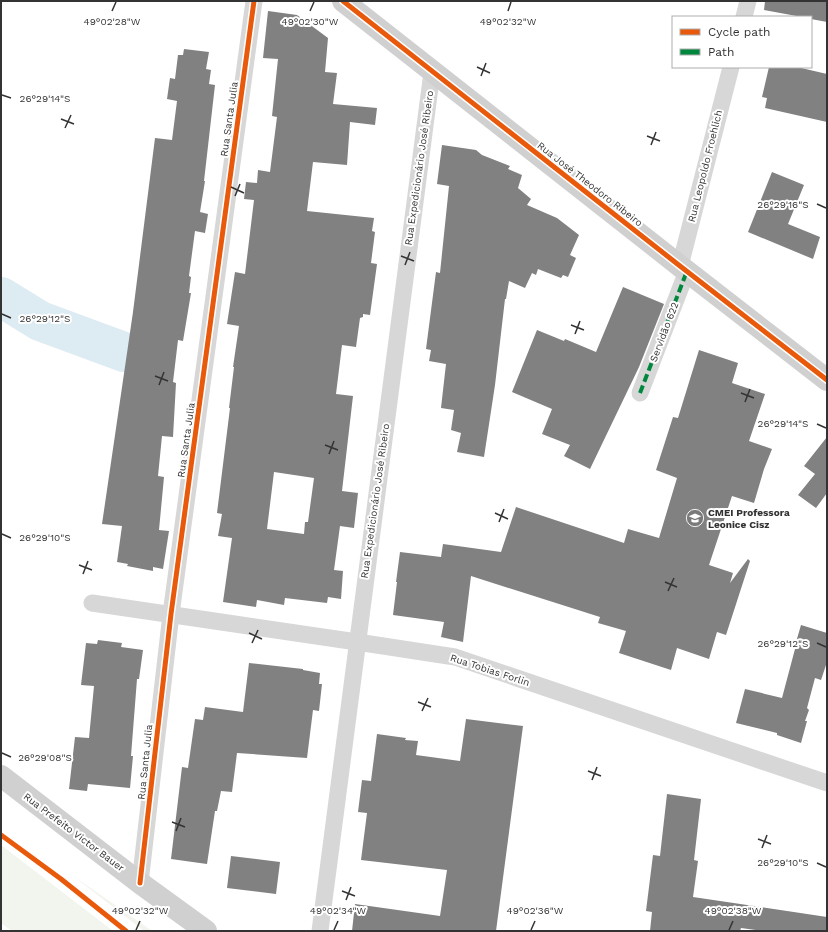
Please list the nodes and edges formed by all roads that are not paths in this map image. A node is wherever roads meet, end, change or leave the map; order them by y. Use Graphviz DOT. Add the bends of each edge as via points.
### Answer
graph roads {
  1 [pos="254,1"];
  2 [pos="344,1"];
  3 [pos="748,1"];
  4 [pos="744,16"];
  5 [pos="731,68"];
  6 [pos="432,72"];
  7 [pos="684,269"];
  8 [pos="827,380"];
  9 [pos="640,393"];
  10 [pos="92,603"];
  11 [pos="171,614"];
  12 [pos="357,642"];
  13 [pos="1,776"];
  14 [pos="827,783"];
  15 [pos="140,883"];
  16 [pos="206,931"];
  17 [pos="320,931"];
  1 -- 11 [label="street, Rua Santa Julia"];
  2 -- 6 [label="main road, Rua José Theodoro Ribeiro"];
  3 -- 4 [label="street"];
  5 -- 7 [label="street, Rua Leopoldo Froehlich"];
  6 -- 7 [label="main road, Rua José Theodoro Ribeiro"];
  6 -- 12 [label="street, Rua Expedicionário José Ribeiro"];
  7 -- 8 [label="main road, Rua José Theodoro Ribeiro"];
  7 -- 9 [label="street, Servidão 622"];
  10 -- 11 [label="street, Rua Tobias Forlin"];
  11 -- 12 [label="street, Rua Tobias Forlin"];
  11 -- 15 [label="street, Rua Santa Julia"];
  12 -- 14 [label="street, Rua Tobias Forlin" via="455,658"];
  12 -- 17 [label="street, Rua Expedicionário José Ribeiro"];
  13 -- 15 [label="main road, Rua Prefeito Victor Bauer"];
  15 -- 16 [label="main road, Rua Prefeito Victor Bauer"];
}
